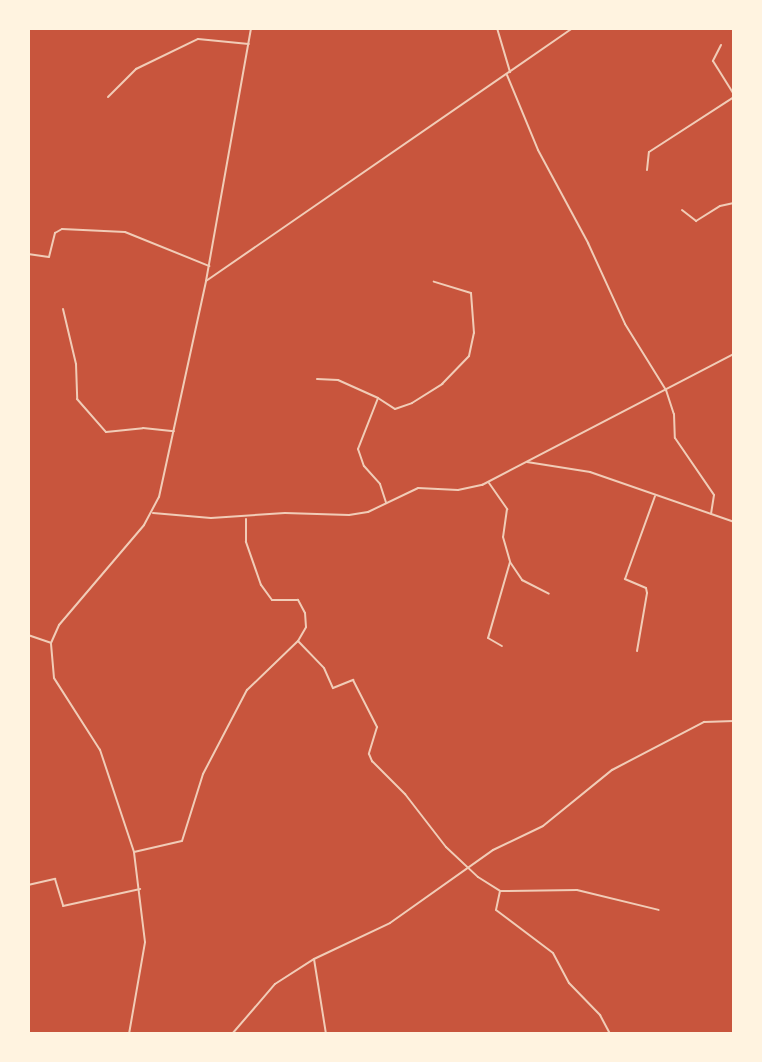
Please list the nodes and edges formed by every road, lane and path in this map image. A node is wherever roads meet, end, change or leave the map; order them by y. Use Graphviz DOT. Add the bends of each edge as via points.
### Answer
graph roads {
  1 [pos="251,28"];
  2 [pos="497,28"];
  3 [pos="573,28"];
  4 [pos="249,44"];
  5 [pos="721,45"];
  6 [pos="28,73"];
  7 [pos="510,73"];
  8 [pos="507,75"];
  9 [pos="28,89"];
  10 [pos="734,96"];
  11 [pos="108,97"];
  12 [pos="647,170"];
  13 [pos="734,203"];
  14 [pos="682,210"];
  15 [pos="28,254"];
  16 [pos="209,266"];
  17 [pos="206,281"];
  18 [pos="434,282"];
  19 [pos="63,309"];
  20 [pos="734,354"];
  21 [pos="317,380"];
  22 [pos="666,390"];
  23 [pos="378,398"];
  24 [pos="174,431"];
  25 [pos="526,462"];
  26 [pos="489,483"];
  27 [pos="655,496"];
  28 [pos="386,503"];
  29 [pos="153,513"];
  30 [pos="711,514"];
  31 [pos="246,518"];
  32 [pos="734,522"];
  33 [pos="510,562"];
  34 [pos="549,594"];
  35 [pos="28,635"];
  36 [pos="298,642"];
  37 [pos="51,643"];
  38 [pos="502,646"];
  39 [pos="637,651"];
  40 [pos="734,721"];
  41 [pos="134,852"];
  42 [pos="467,866"];
  43 [pos="28,885"];
  44 [pos="140,889"];
  45 [pos="500,891"];
  46 [pos="659,910"];
  47 [pos="314,959"];
  48 [pos="232,1033"];
  49 [pos="129,1034"];
  50 [pos="326,1034"];
  51 [pos="610,1034"];
  1 -- 4 [label="street"];
  2 -- 7 [label="street"];
  3 -- 7 [label="street"];
  4 -- 11 [label="street" via="198,39 139,68"];
  4 -- 16 [label="street"];
  5 -- 10 [label="street" via="712,61"];
  6 -- 9 [label="street"];
  7 -- 8 [label="street"];
  8 -- 17 [label="street"];
  8 -- 22 [label="street" via="538,150 588,243 625,324"];
  10 -- 12 [label="street" via="649,152"];
  13 -- 14 [label="street" via="720,206 696,221"];
  15 -- 16 [label="street" via="50,257 55,233 62,229 125,232"];
  16 -- 17 [label="street"];
  17 -- 24 [label="street"];
  18 -- 23 [label="street" via="471,293 474,333 469,356 442,384 412,403 395,408"];
  19 -- 24 [label="street" via="76,364 77,399 106,432 143,428"];
  20 -- 22 [label="street"];
  21 -- 23 [label="street" via="338,380"];
  22 -- 25 [label="street"];
  22 -- 30 [label="street" via="674,414 675,438 714,495"];
  23 -- 28 [label="street" via="358,449 364,466 380,484"];
  24 -- 29 [label="street"];
  25 -- 26 [label="street"];
  25 -- 27 [label="street" via="590,472"];
  26 -- 28 [label="street" via="458,490 418,488"];
  26 -- 33 [label="street" via="506,503 503,537"];
  27 -- 30 [label="street"];
  27 -- 39 [label="street" via="625,579 646,588 647,593"];
  28 -- 31 [label="street" via="368,512 349,515 285,513"];
  29 -- 31 [label="street"];
  29 -- 37 [label="street" via="59,625"];
  30 -- 32 [label="street"];
  31 -- 36 [label="street" via="246,542 261,585 272,600 298,600 305,613 306,627"];
  33 -- 34 [label="street" via="522,580"];
  33 -- 38 [label="street" via="488,638"];
  35 -- 37 [label="street"];
  36 -- 41 [label="street" via="247,690 203,774 182,841"];
  36 -- 42 [label="street" via="324,668 333,688 353,680 377,727 369,754 372,761"];
  37 -- 41 [label="street" via="54,678 100,750"];
  40 -- 42 [label="street" via="704,722 612,770 543,826"];
  41 -- 44 [label="street"];
  42 -- 45 [label="street"];
  42 -- 47 [label="street" via="390,923"];
  43 -- 44 [label="street" via="55,879 63,906"];
  44 -- 49 [label="street" via="145,942"];
  45 -- 46 [label="street" via="577,891"];
  45 -- 51 [label="street" via="496,910 553,953 569,983 600,1015"];
  47 -- 48 [label="street" via="275,984"];
  47 -- 50 [label="street"];
}
